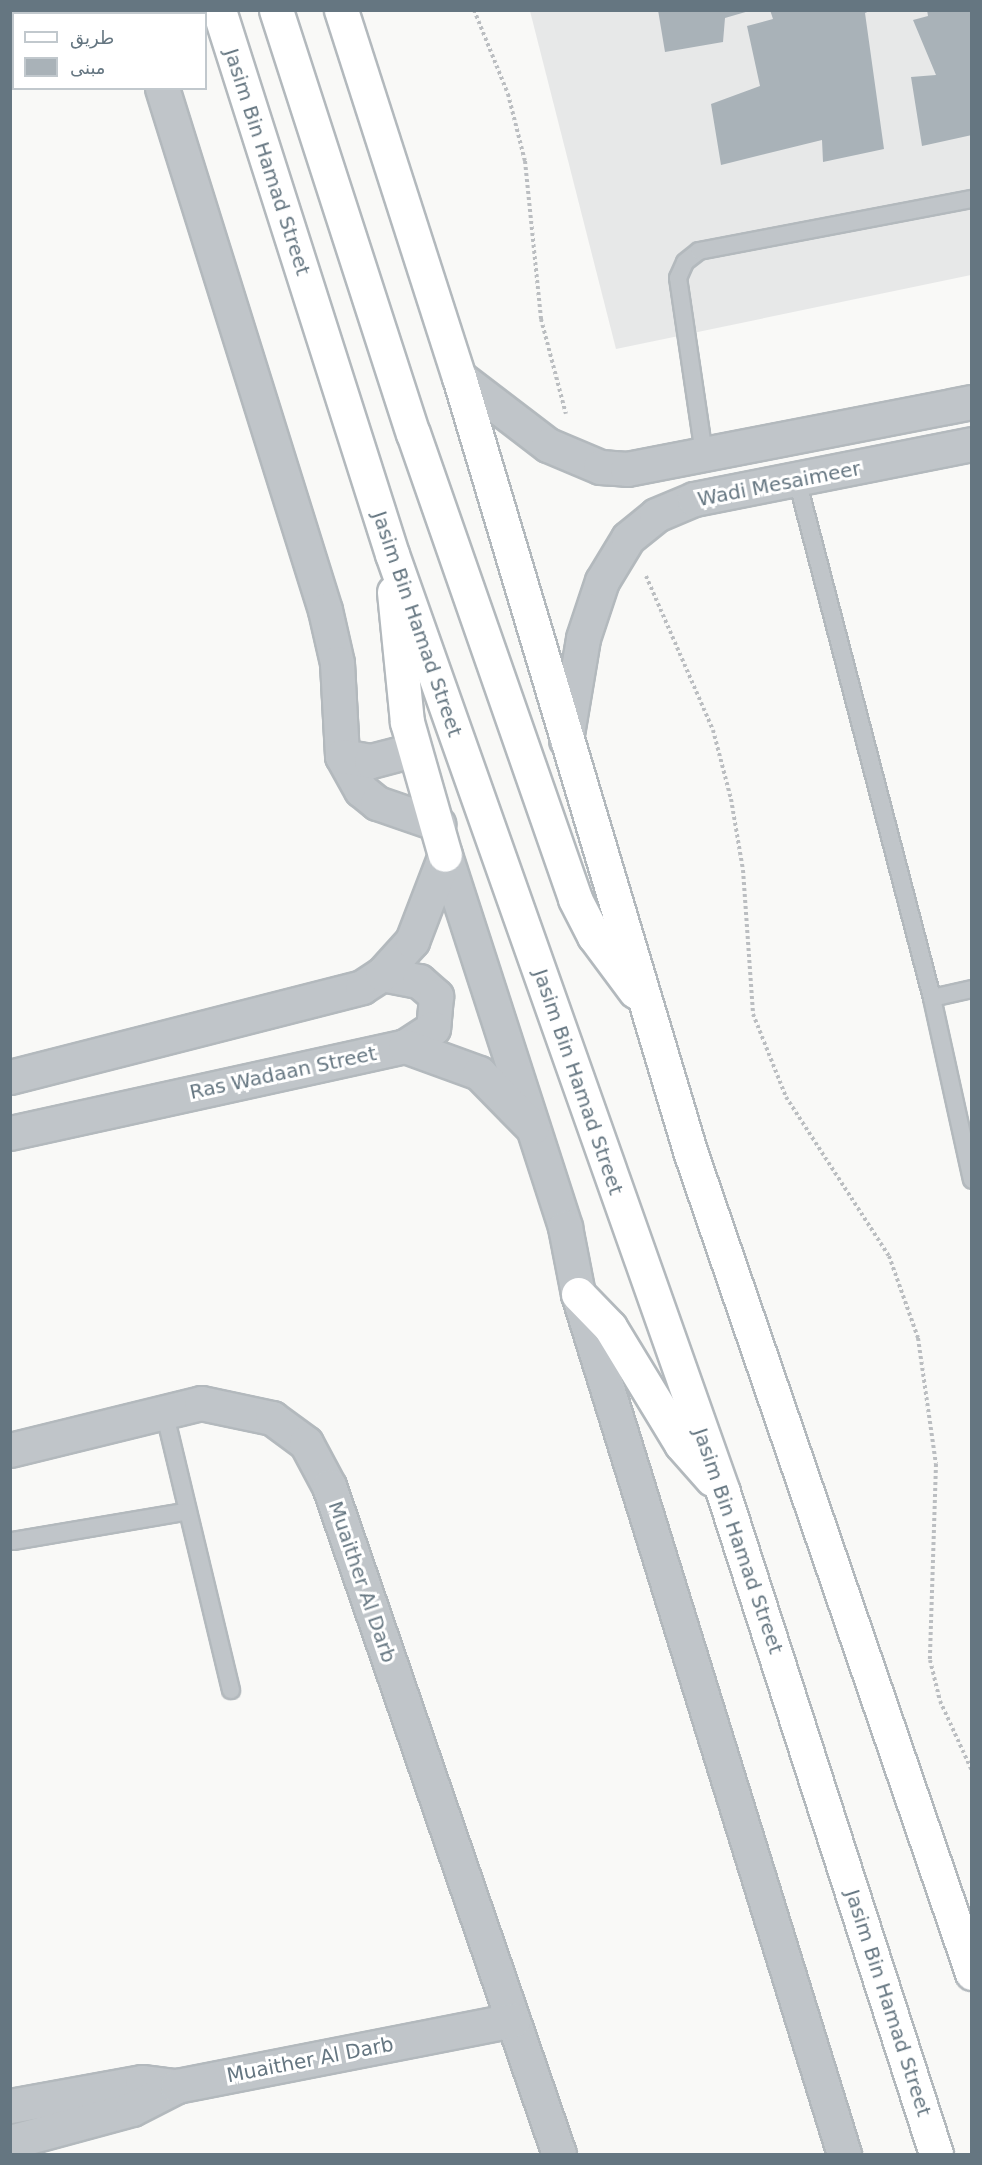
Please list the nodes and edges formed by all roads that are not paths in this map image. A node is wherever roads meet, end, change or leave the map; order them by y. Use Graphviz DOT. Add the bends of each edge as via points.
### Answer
graph roads {
  1 [pos="219,10"];
  2 [pos="276,10"];
  3 [pos="341,10"];
  4 [pos="163,90"];
  5 [pos="972,199"];
  6 [pos="459,377"];
  7 [pos="972,402"];
  8 [pos="972,444"];
  9 [pos="704,454"];
  10 [pos="797,480"];
  11 [pos="392,554"];
  12 [pos="566,740"];
  13 [pos="413,750"];
  14 [pos="342,756"];
  15 [pos="441,839"];
  16 [pos="382,975"];
  17 [pos="972,989"];
  18 [pos="932,998"];
  19 [pos="646,1003"];
  20 [pos="405,1046"];
  21 [pos="10,1077"];
  22 [pos="532,1127"];
  23 [pos="10,1133"];
  24 [pos="972,1180"];
  25 [pos="578,1294"];
  26 [pos="164,1411"];
  27 [pos="10,1450"];
  28 [pos="723,1492"];
  29 [pos="185,1512"];
  30 [pos="13,1541"];
  31 [pos="231,1690"];
  32 [pos="972,1973"];
  33 [pos="513,2020"];
  34 [pos="177,2086"];
  35 [pos="10,2106"];
  36 [pos="10,2142"];
  37 [pos="10,2148"];
  38 [pos="12,2154"];
  39 [pos="559,2154"];
  40 [pos="844,2154"];
  41 [pos="936,2154"];
  1 -- 11 [label="main road, Jasim Bin Hamad Street"];
  2 -- 19 [label="main road" via="413,433 575,899 615,968"];
  3 -- 6 [label="main road"];
  4 -- 14 [label="street" via="325,610 338,672"];
  5 -- 9 [label="lane" via="699,250 685,262 678,278"];
  6 -- 9 [label="street, Wadi Mesaimeer" via="548,445 600,467 649,466"];
  6 -- 12 [label="main road"];
  7 -- 9 [label="street, Wadi Mesaimeer"];
  8 -- 10 [label="street, Wadi Mesaimeer"];
  10 -- 12 [label="street, Wadi Mesaimeer" via="694,499 656,515 628,538 602,581 583,638"];
  10 -- 18 [label="lane"];
  11 -- 13 [label="main road" via="397,657"];
  11 -- 28 [label="main road, Jasim Bin Hamad Street"];
  12 -- 19 [label="main road"];
  13 -- 14 [label="street" via="371,761"];
  13 -- 15 [label="main road"];
  14 -- 15 [label="street" via="361,790"];
  15 -- 16 [label="street" via="412,941"];
  15 -- 22 [label="street"];
  16 -- 20 [label="street" via="419,981 436,996 433,1028"];
  16 -- 21 [label="street" via="334,997"];
  17 -- 18 [label="lane"];
  18 -- 24 [label="lane"];
  19 -- 32 [label="main road" via="691,1154"];
  20 -- 22 [label="street" via="479,1073"];
  20 -- 23 [label="street, Ras Wadaan Street"];
  22 -- 25 [label="street" via="565,1227"];
  25 -- 28 [label="main road" via="610,1327 681,1444"];
  25 -- 40 [label="street"];
  26 -- 27 [label="street, Muaither Al Darb"];
  26 -- 29 [label="lane"];
  26 -- 33 [label="street, Muaither Al Darb" via="201,1403 272,1418 306,1443 320,1462"];
  28 -- 41 [label="main road, Jasim Bin Hamad Street"];
  29 -- 30 [label="lane"];
  29 -- 31 [label="lane"];
  33 -- 34 [label="street, Muaither Al Darb"];
  33 -- 39 [label="street, Muaither Al Darb"];
  34 -- 35 [label="street, Muaither Al Darb" via="142,2082"];
  34 -- 36 [label="street, Muaither Al Darb" via="132,2109"];
  37 -- 38 [label="street"];
}
